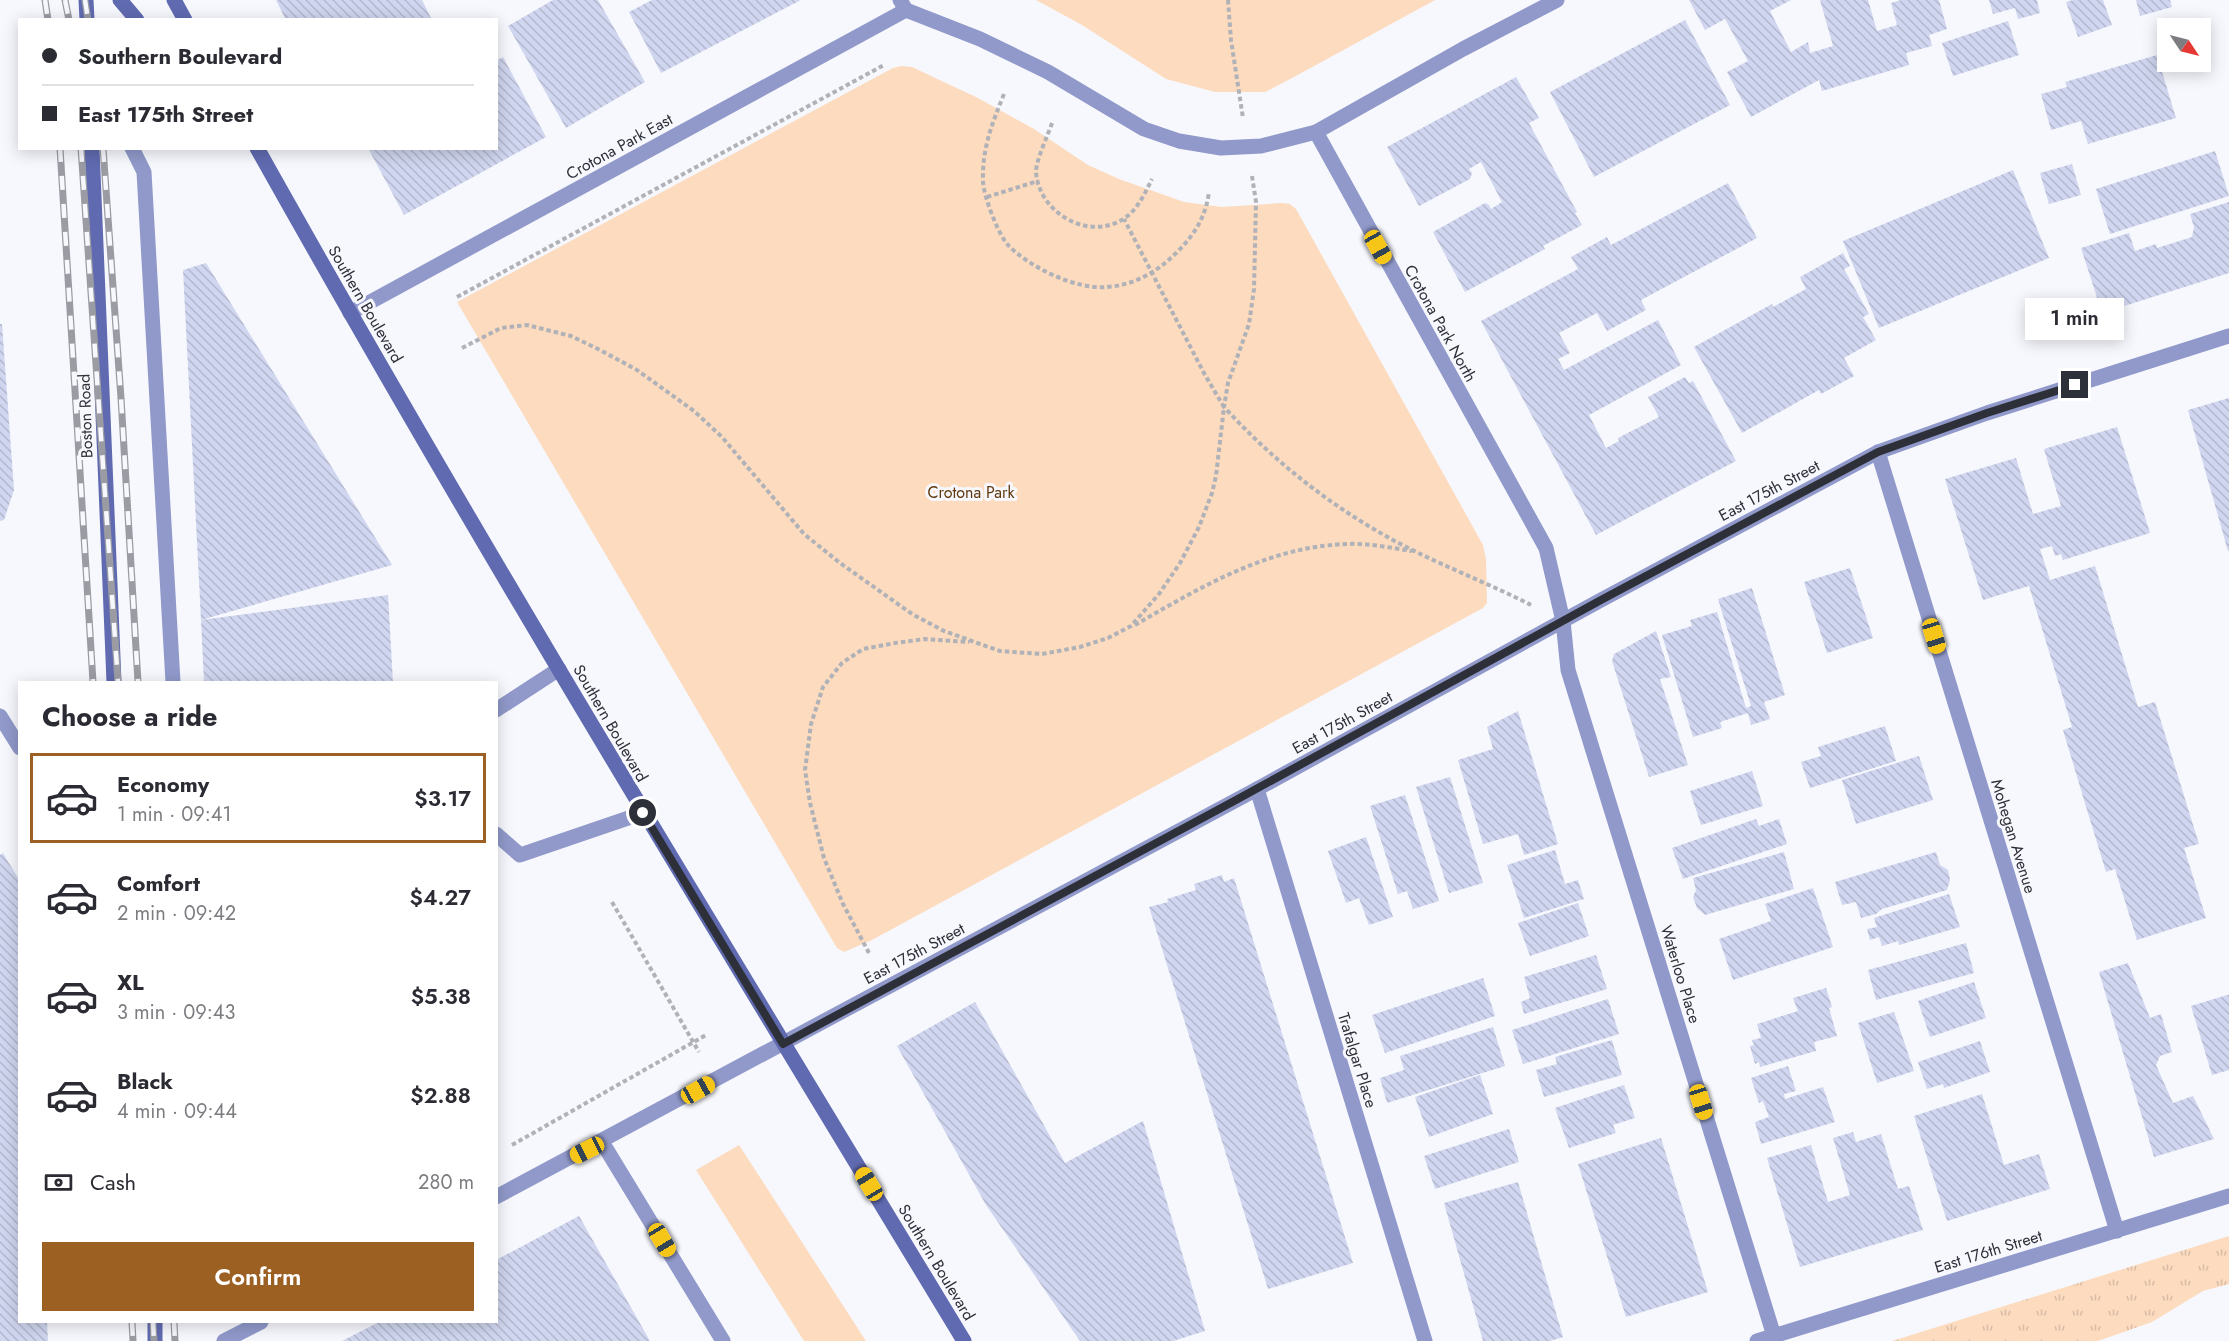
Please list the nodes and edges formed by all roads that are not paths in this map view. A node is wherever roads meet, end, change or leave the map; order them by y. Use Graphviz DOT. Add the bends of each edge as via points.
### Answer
graph roads {
  1 [pos="86,0"];
  2 [pos="120,0"];
  3 [pos="174,0"];
  4 [pos="1557,0"];
  5 [pos="903,5"];
  6 [pos="87,18"];
  7 [pos="134,18"];
  8 [pos="184,18"];
  9 [pos="1316,132"];
  10 [pos="92,150"];
  11 [pos="133,150"];
  12 [pos="257,150"];
  13 [pos="350,314"];
  14 [pos="2229,336"];
  15 [pos="1878,452"];
  16 [pos="1563,621"];
  17 [pos="559,669"];
  18 [pos="114,681"];
  19 [pos="173,681"];
  20 [pos="498,709"];
  21 [pos="0,716"];
  22 [pos="18,745"];
  23 [pos="1257,789"];
  24 [pos="643,813"];
  25 [pos="498,836"];
  26 [pos="783,1044"];
  27 [pos="602,1142"];
  28 [pos="498,1196"];
  29 [pos="2229,1196"];
  30 [pos="2117,1231"];
  31 [pos="154,1323"];
  32 [pos="259,1323"];
  33 [pos="1774,1336"];
  34 [pos="155,1341"];
  35 [pos="224,1341"];
  36 [pos="723,1341"];
  37 [pos="964,1341"];
  38 [pos="1425,1341"];
  39 [pos="1757,1341"];
  1 -- 6 [label="main road"];
  2 -- 7 [label="main road"];
  3 -- 8 [label="main road"];
  4 -- 9 [label="street"];
  5 -- 9 [label="street, Crotona Park East" via="1048,72 1144,129 1179,141 1221,148 1262,146"];
  5 -- 13 [label="street, Crotona Park East"];
  9 -- 16 [label="street, Crotona Park North" via="1546,548"];
  10 -- 18 [label="main road, Boston Road"];
  11 -- 19 [label="street" via="144,172"];
  12 -- 13 [label="main road, Southern Boulevard"];
  13 -- 17 [label="main road, Southern Boulevard"];
  14 -- 15 [label="street, East 175th Street"];
  15 -- 16 [label="street, East 175th Street"];
  15 -- 30 [label="street, Mohegan Avenue"];
  16 -- 23 [label="street, East 175th Street"];
  16 -- 33 [label="street, Waterloo Place" via="1568,670"];
  17 -- 20 [label="street"];
  17 -- 24 [label="main road, Southern Boulevard"];
  21 -- 22 [label="street"];
  23 -- 26 [label="street, East 175th Street"];
  23 -- 38 [label="street, Trafalgar Place"];
  24 -- 25 [label="street" via="520,855"];
  24 -- 26 [label="main road, Southern Boulevard"];
  26 -- 27 [label="street, East 175th Street"];
  26 -- 37 [label="main road, Southern Boulevard"];
  27 -- 28 [label="street, East 175th Street"];
  27 -- 36 [label="street"];
  29 -- 30 [label="street, East 176th Street"];
  30 -- 33 [label="street, East 176th Street"];
  31 -- 34 [label="main road"];
  32 -- 35 [label="street"];
  33 -- 39 [label="street, East 176th Street"];
}
